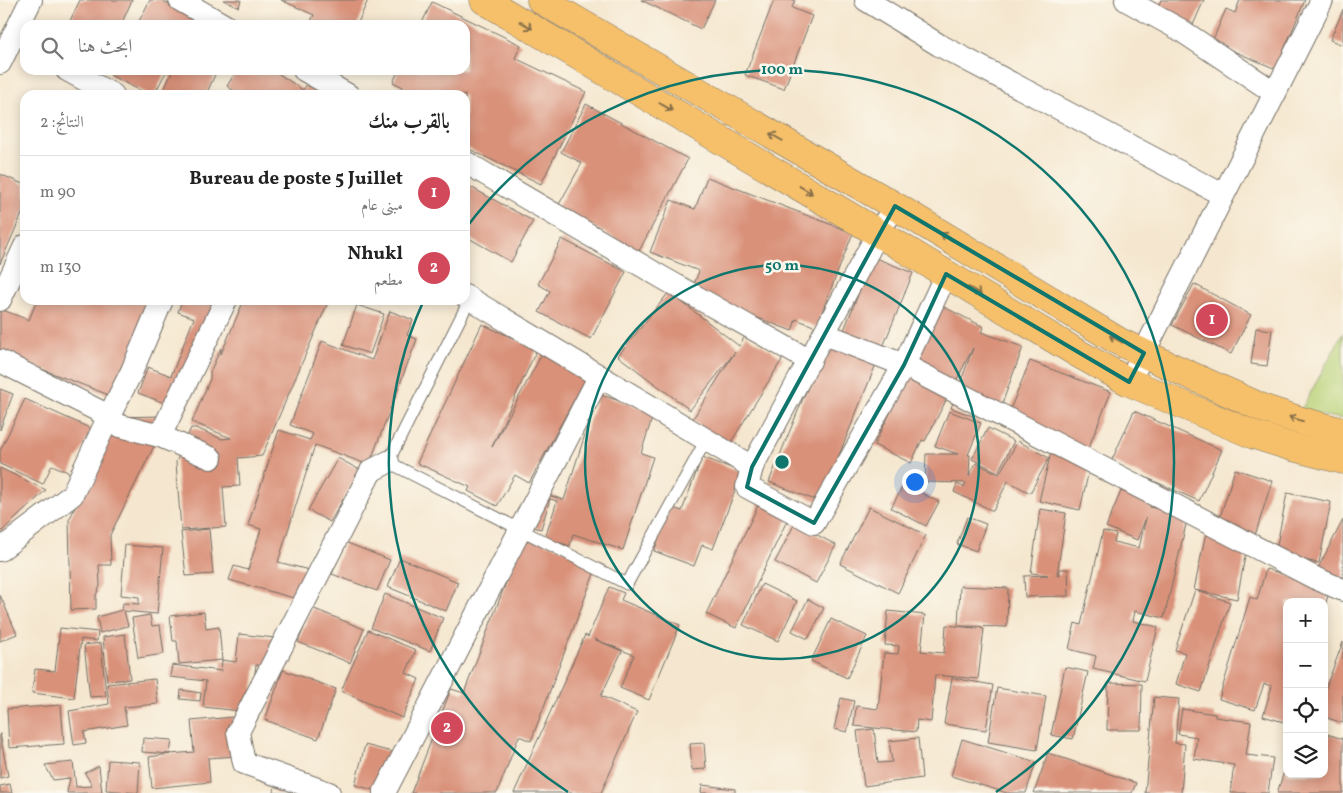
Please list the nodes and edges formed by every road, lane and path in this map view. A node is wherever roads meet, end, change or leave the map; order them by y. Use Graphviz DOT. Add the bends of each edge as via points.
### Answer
graph roads {
  1 [pos="31,0"];
  2 [pos="180,0"];
  3 [pos="484,0"];
  4 [pos="541,0"];
  5 [pos="866,0"];
  6 [pos="1126,0"];
  7 [pos="1322,0"];
  8 [pos="22,20"];
  9 [pos="215,20"];
  10 [pos="20,23"];
  11 [pos="12,40"];
  12 [pos="0,63"];
  13 [pos="75,75"];
  14 [pos="313,75"];
  15 [pos="100,90"];
  16 [pos="339,90"];
  17 [pos="1275,93"];
  18 [pos="470,165"];
  19 [pos="1223,196"];
  20 [pos="895,206"];
  21 [pos="878,233"];
  22 [pos="20,257"];
  23 [pos="946,274"];
  24 [pos="0,300"];
  25 [pos="470,300"];
  26 [pos="160,305"];
  27 [pos="224,305"];
  28 [pos="464,305"];
  29 [pos="824,334"];
  30 [pos="1144,353"];
  31 [pos="0,361"];
  32 [pos="810,361"];
  33 [pos="904,365"];
  34 [pos="599,377"];
  35 [pos="1129,382"];
  36 [pos="107,419"];
  37 [pos="1343,432"];
  38 [pos="160,436"];
  39 [pos="706,440"];
  40 [pos="211,458"];
  41 [pos="1343,460"];
  42 [pos="388,462"];
  43 [pos="752,467"];
  44 [pos="519,529"];
  45 [pos="0,550"];
  46 [pos="1343,590"];
  47 [pos="329,793"];
  48 [pos="384,793"];
  1 -- 8 [label="street"];
  2 -- 9 [label="street"];
  3 -- 21 [label="main road, one-way"];
  20 -- 4 [label="main road, one-way"];
  5 -- 19 [label="street" via="938,45"];
  6 -- 17 [label="street" via="1179,30"];
  7 -- 17 [label="street"];
  10 -- 11 [label="street"];
  11 -- 12 [label="street"];
  13 -- 15 [label="street"];
  14 -- 16 [label="street"];
  17 -- 19 [label="street"];
  18 -- 32 [label="street"];
  19 -- 30 [label="street"];
  20 -- 21 [label="street"];
  30 -- 20 [label="main road, one-way" via="1096,328"];
  21 -- 23 [label="main road"];
  21 -- 29 [label="street"];
  22 -- 24 [label="street"];
  23 -- 33 [label="street"];
  23 -- 35 [label="main road, one-way"];
  25 -- 34 [label="street"];
  26 -- 36 [label="street" via="132,373"];
  27 -- 38 [label="street"];
  28 -- 42 [label="lane"];
  29 -- 32 [label="street"];
  29 -- 33 [label="street"];
  30 -- 35 [label="street"];
  37 -- 30 [label="main road, one-way" via="1265,409"];
  31 -- 36 [label="street"];
  32 -- 43 [label="street"];
  33 -- 43 [label="street" via="814,524 747,487"];
  33 -- 46 [label="street"];
  34 -- 39 [label="street"];
  34 -- 44 [label="street"];
  35 -- 41 [label="main road" via="1254,435"];
  36 -- 38 [label="street"];
  36 -- 45 [label="street" via="72,495"];
  38 -- 40 [label="street"];
  39 -- 43 [label="street"];
  39 -- 44 [label="lane" via="627,584"];
  42 -- 44 [label="lane"];
  42 -- 47 [label="street" via="371,471 238,732 244,763"];
  44 -- 48 [label="street"];
}
